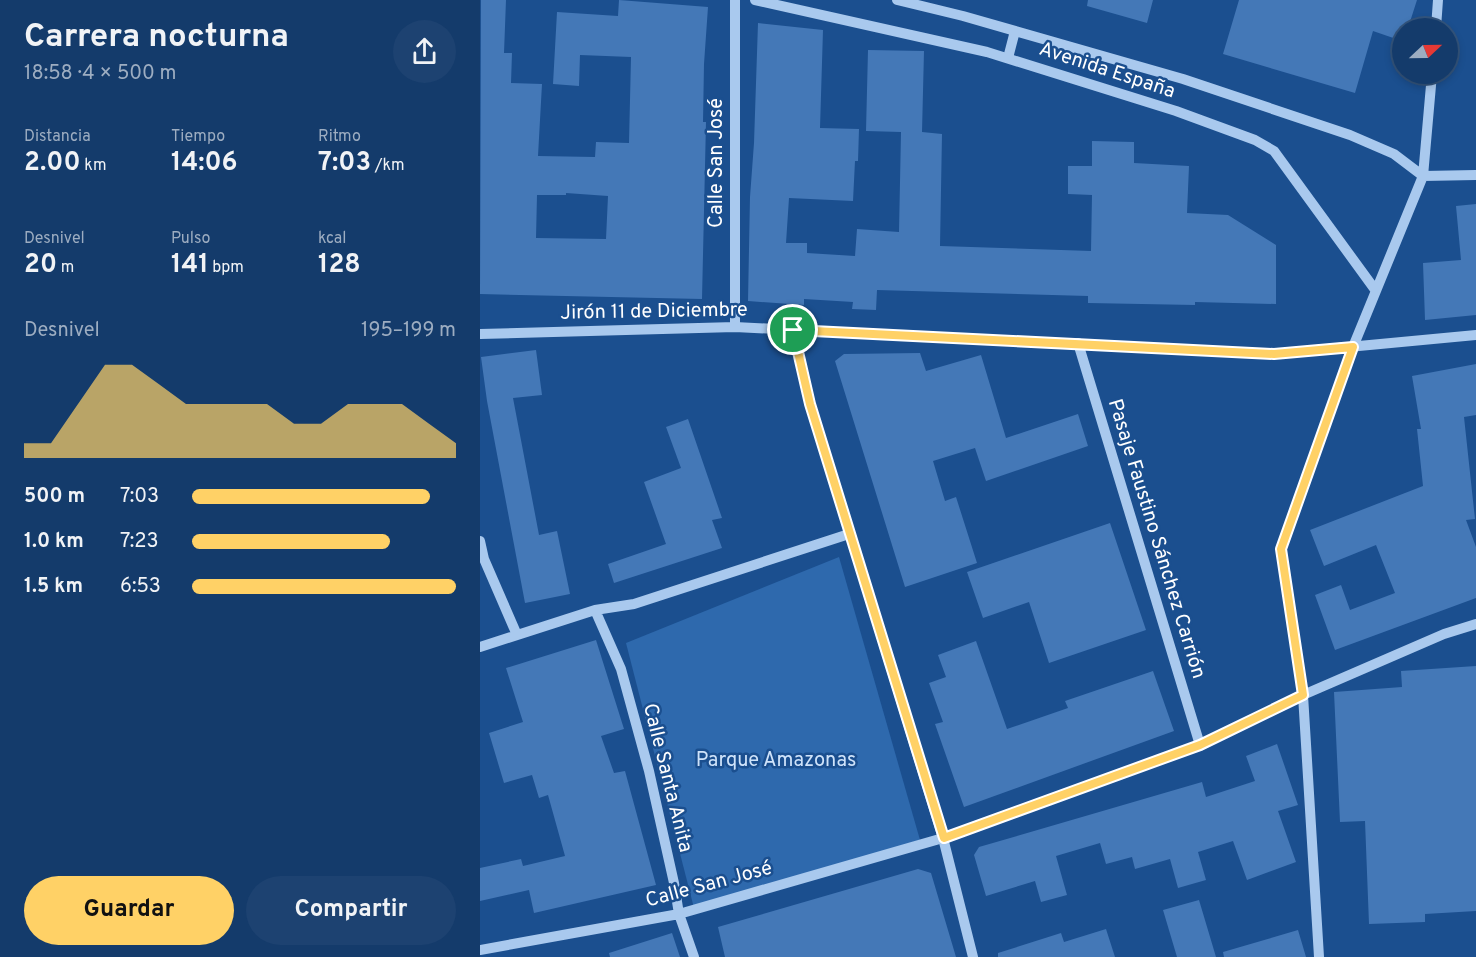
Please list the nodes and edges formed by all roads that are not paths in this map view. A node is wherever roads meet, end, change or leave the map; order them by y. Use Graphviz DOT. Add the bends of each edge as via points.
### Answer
graph roads {
  1 [pos="735,0"];
  2 [pos="754,0"];
  3 [pos="897,0"];
  4 [pos="1438,0"];
  5 [pos="1437,18"];
  6 [pos="1015,31"];
  7 [pos="1008,58"];
  8 [pos="1431,84"];
  9 [pos="1476,175"];
  10 [pos="1423,176"];
  11 [pos="1376,291"];
  12 [pos="735,327"];
  13 [pos="793,330"];
  14 [pos="480,334"];
  15 [pos="1476,335"];
  16 [pos="1078,343"];
  17 [pos="1353,347"];
  18 [pos="849,534"];
  19 [pos="480,541"];
  20 [pos="595,610"];
  21 [pos="1476,624"];
  22 [pos="517,635"];
  23 [pos="480,647"];
  24 [pos="1303,695"];
  25 [pos="1200,745"];
  26 [pos="944,838"];
  27 [pos="679,915"];
  28 [pos="480,950"];
  29 [pos="693,957"];
  30 [pos="973,957"];
  31 [pos="1319,957"];
  1 -- 12 [label="street, Calle San José"];
  2 -- 7 [label="street, Avenida España"];
  3 -- 6 [label="street, Avenida España"];
  4 -- 5 [label="street"];
  6 -- 7 [label="street"];
  6 -- 10 [label="street, Avenida España" via="1184,79 1350,135 1394,154"];
  7 -- 11 [label="street, Avenida España" via="1176,111 1255,140 1274,151"];
  8 -- 10 [label="street"];
  9 -- 10 [label="street"];
  10 -- 11 [label="street"];
  11 -- 17 [label="street"];
  12 -- 13 [label="street, Jirón 11 de Diciembre"];
  12 -- 14 [label="street, Jirón 11 de Diciembre"];
  13 -- 16 [label="street, Jirón 11 de Diciembre"];
  13 -- 18 [label="street" via="810,404"];
  15 -- 17 [label="street, Jirón 11 de Diciembre"];
  16 -- 17 [label="street, Jirón 11 de Diciembre" via="1274,354"];
  16 -- 25 [label="street, Pasaje Faustino Sánchez Carrión"];
  17 -- 24 [label="street" via="1281,549"];
  18 -- 20 [label="street" via="634,604"];
  18 -- 26 [label="street"];
  19 -- 22 [label="street"];
  20 -- 22 [label="street"];
  20 -- 27 [label="street, Calle Santa Anita" via="621,669 646,759"];
  21 -- 24 [label="street, Calle San José"];
  22 -- 23 [label="street"];
  24 -- 25 [label="street, Calle San José"];
  24 -- 31 [label="street"];
  25 -- 26 [label="street, Calle San José"];
  26 -- 27 [label="street, Calle San José"];
  26 -- 30 [label="street"];
  27 -- 28 [label="street, Calle San José"];
  27 -- 29 [label="street, Calle Santa Anita"];
}
